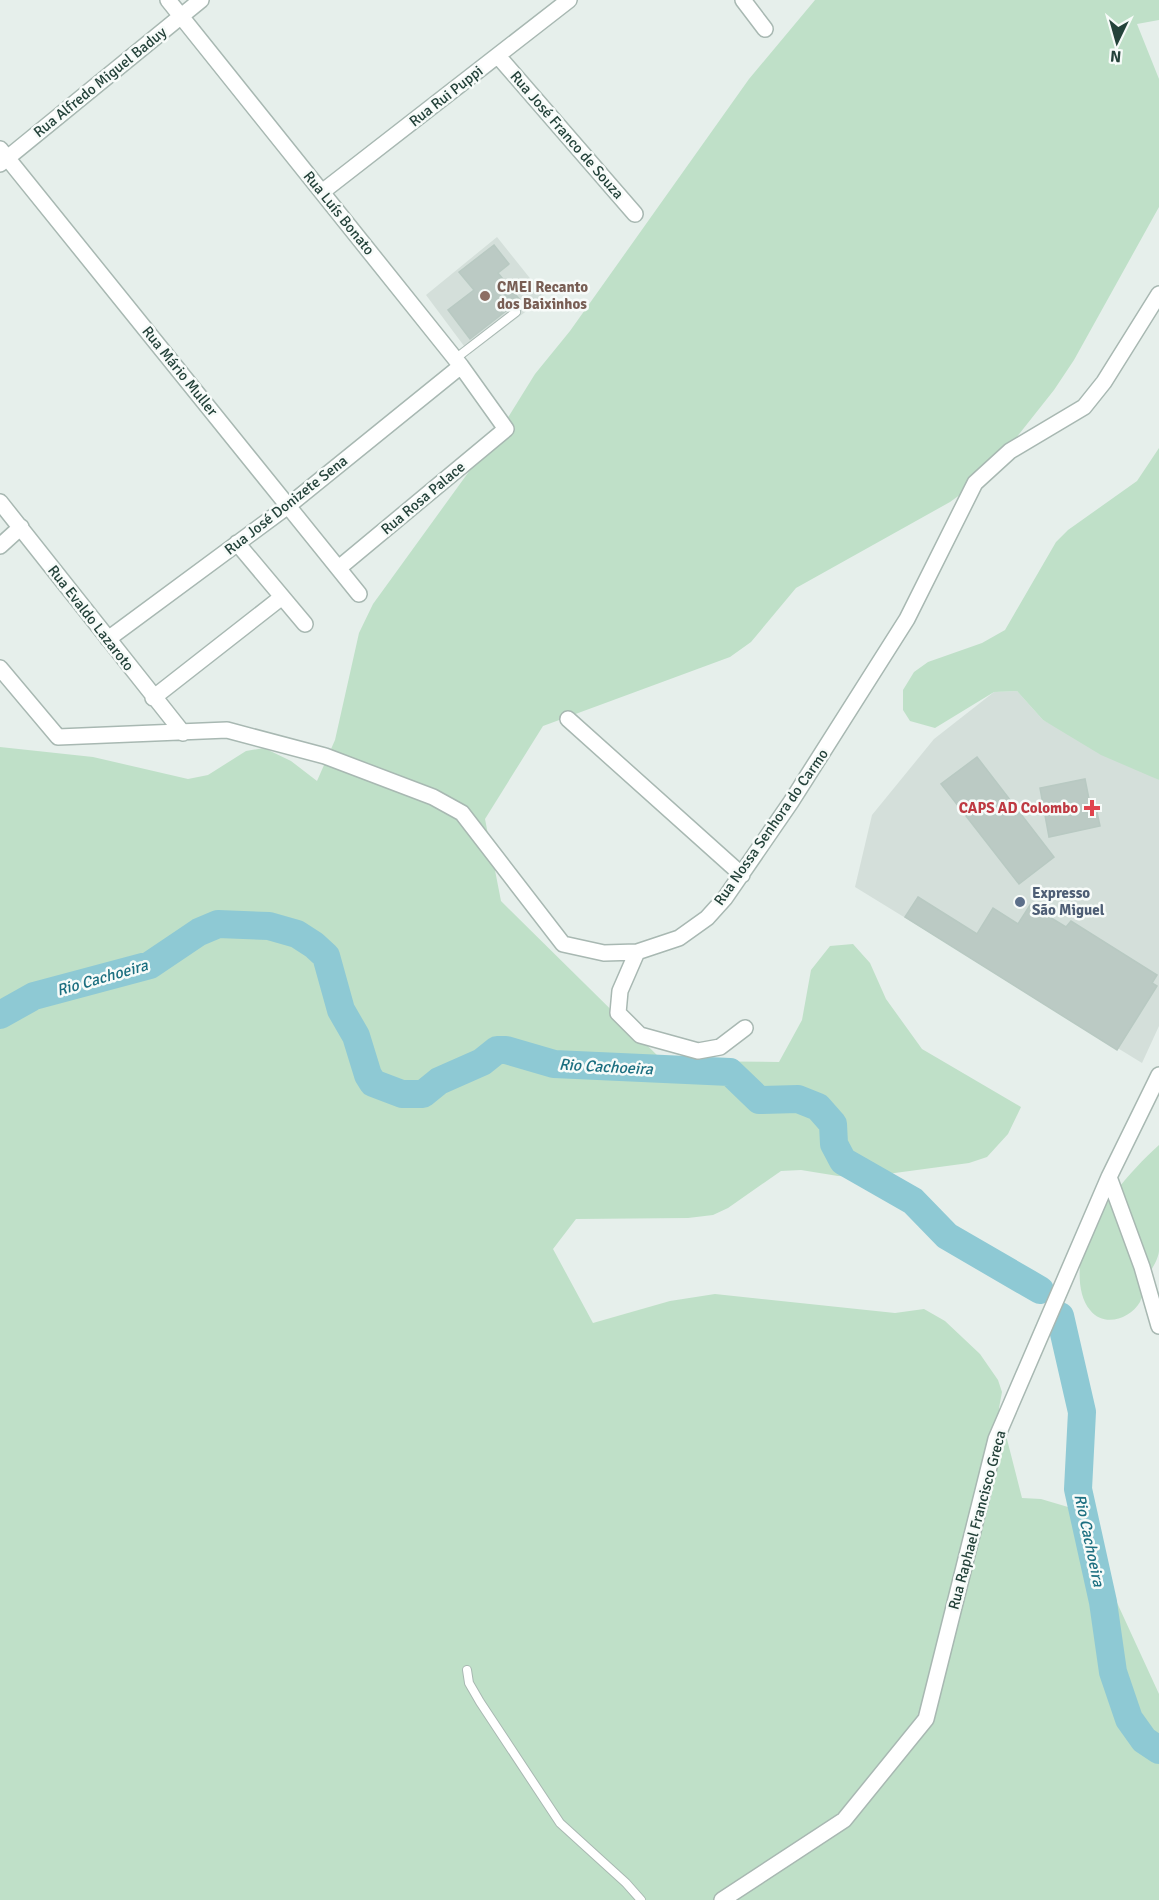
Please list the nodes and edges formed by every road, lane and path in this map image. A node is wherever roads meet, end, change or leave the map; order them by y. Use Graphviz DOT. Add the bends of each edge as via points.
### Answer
graph roads {
  1 [pos="168,0"];
  2 [pos="201,0"];
  3 [pos="568,0"];
  4 [pos="743,0"];
  5 [pos="180,16"];
  6 [pos="765,29"];
  7 [pos="498,56"];
  8 [pos="2,157"];
  9 [pos="322,192"];
  10 [pos="635,214"];
  11 [pos="1159,294"];
  12 [pos="516,312"];
  13 [pos="458,362"];
  14 [pos="506,429"];
  15 [pos="0,502"];
  16 [pos="288,506"];
  17 [pos="21,527"];
  18 [pos="237,543"];
  19 [pos="0,546"];
  20 [pos="340,567"];
  21 [pos="359,594"];
  22 [pos="282,597"];
  23 [pos="305,624"];
  24 [pos="108,639"];
  25 [pos="0,668"];
  26 [pos="153,698"];
  27 [pos="568,719"];
  28 [pos="183,733"];
  29 [pos="742,875"];
  30 [pos="637,952"];
  31 [pos="745,1028"];
  32 [pos="1159,1075"];
  33 [pos="1109,1177"];
  34 [pos="1159,1326"];
  35 [pos="467,1670"];
  36 [pos="641,1900"];
  37 [pos="722,1900"];
  1 -- 5 [label="street, Rua Luís Bonato"];
  2 -- 5 [label="street, Rua Alfredo Miguel Baduy"];
  3 -- 7 [label="street, Rua Rui Puppi"];
  4 -- 6 [label="street"];
  5 -- 8 [label="street, Rua Alfredo Miguel Baduy"];
  5 -- 9 [label="street, Rua Luís Bonato"];
  7 -- 9 [label="street, Rua Rui Puppi"];
  7 -- 10 [label="street, Rua José Franco de Souza"];
  8 -- 16 [label="street, Rua Mário Muller"];
  9 -- 13 [label="street, Rua Luís Bonato"];
  11 -- 29 [label="street, Rua Nossa Senhora do Carmo" via="1104,382 1084,406 1010,451 975,483 907,620"];
  12 -- 13 [label="lane"];
  13 -- 14 [label="street, Rua Luís Bonato"];
  13 -- 16 [label="street, Rua José Donizete Sena"];
  14 -- 20 [label="street, Rua Rosa Palace"];
  15 -- 17 [label="street, Rua Evaldo Lazaroto"];
  16 -- 18 [label="street, Rua José Donizete Sena"];
  16 -- 20 [label="street, Rua Mário Muller"];
  17 -- 19 [label="street"];
  17 -- 24 [label="street, Rua Evaldo Lazaroto"];
  18 -- 22 [label="street"];
  18 -- 24 [label="street, Rua José Donizete Sena"];
  20 -- 21 [label="street, Rua Mário Muller"];
  22 -- 23 [label="street"];
  22 -- 26 [label="street"];
  24 -- 26 [label="street, Rua Evaldo Lazaroto"];
  25 -- 28 [label="street, Rua Nossa Senhora do Carmo" via="58,737"];
  26 -- 28 [label="street, Rua Evaldo Lazaroto"];
  27 -- 29 [label="street"];
  28 -- 30 [label="street, Rua Nossa Senhora do Carmo" via="227,730 325,756 433,797 462,813 563,944 603,953"];
  29 -- 30 [label="street, Rua Nossa Senhora do Carmo" via="707,918 679,938"];
  30 -- 31 [label="street" via="620,991 618,1013 640,1035 698,1051 720,1047"];
  32 -- 33 [label="street, Rua Raphael Francisco Greca"];
  33 -- 34 [label="street"];
  33 -- 37 [label="street, Rua Raphael Francisco Greca" via="996,1439 926,1719 844,1820"];
  35 -- 36 [label="lane" via="474,1692 560,1823"];
}
